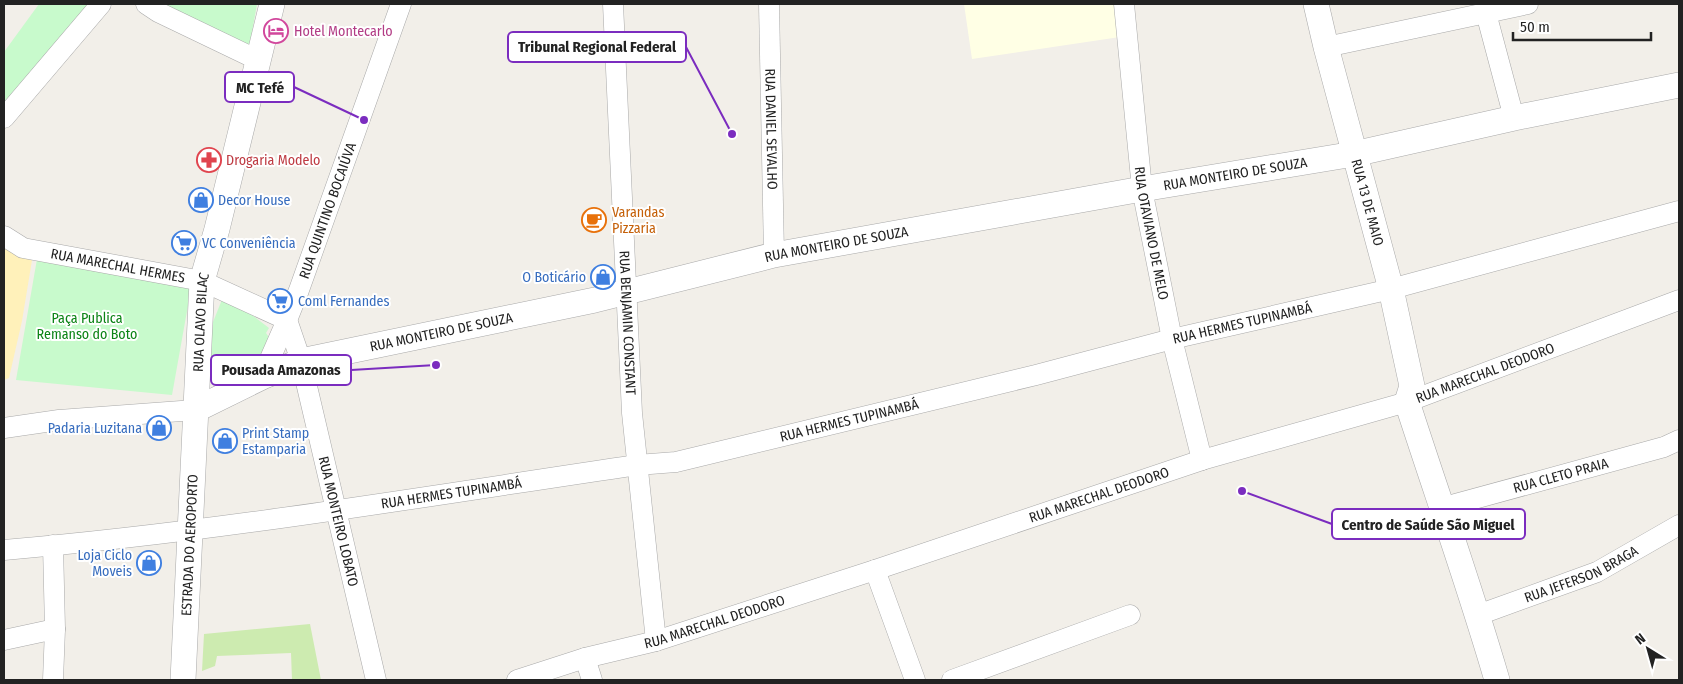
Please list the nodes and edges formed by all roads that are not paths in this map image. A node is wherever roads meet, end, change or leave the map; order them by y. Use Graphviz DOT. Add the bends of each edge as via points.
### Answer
graph roads {
  1 [pos="101,4"];
  2 [pos="146,4"];
  3 [pos="272,4"];
  4 [pos="401,4"];
  5 [pos="613,4"];
  6 [pos="769,4"];
  7 [pos="1124,4"];
  8 [pos="1316,4"];
  9 [pos="1528,4"];
  10 [pos="1486,13"];
  11 [pos="1326,47"];
  12 [pos="258,60"];
  13 [pos="1679,86"];
  14 [pos="4,118"];
  15 [pos="1514,118"];
  16 [pos="1354,154"];
  17 [pos="1142,189"];
  18 [pos="1679,211"];
  19 [pos="4,236"];
  20 [pos="774,254"];
  21 [pos="202,281"];
  22 [pos="1391,289"];
  23 [pos="626,292"];
  24 [pos="1679,300"];
  25 [pos="288,320"];
  26 [pos="1172,339"];
  27 [pos="301,361"];
  28 [pos="262,377"];
  29 [pos="1407,402"];
  30 [pos="195,410"];
  31 [pos="4,428"];
  32 [pos="1679,440"];
  33 [pos="1202,460"];
  34 [pos="637,465"];
  35 [pos="1441,508"];
  36 [pos="336,510"];
  37 [pos="1679,525"];
  38 [pos="191,528"];
  39 [pos="53,545"];
  40 [pos="4,550"];
  41 [pos="875,570"];
  42 [pos="1130,615"];
  43 [pos="1478,615"];
  44 [pos="55,629"];
  45 [pos="4,640"];
  46 [pos="656,640"];
  47 [pos="585,658"];
  48 [pos="53,680"];
  49 [pos="183,680"];
  50 [pos="376,680"];
  51 [pos="517,680"];
  52 [pos="592,680"];
  53 [pos="915,680"];
  54 [pos="952,680"];
  55 [pos="1497,680"];
  1 -- 14 [label="street"];
  2 -- 12 [label="street"];
  3 -- 12 [label="street, RUA OLAVO BILAC"];
  4 -- 25 [label="street, RUA QUINTINO BOCAIÚVA"];
  5 -- 23 [label="street, RUA BENJAMIN CONSTANT"];
  6 -- 20 [label="street, RUA DANIEL SEVALHO"];
  7 -- 17 [label="street, RUA OTAVIANO DE MELO"];
  8 -- 11 [label="street, RUA 13 DE MAIO"];
  9 -- 10 [label="street"];
  10 -- 11 [label="street"];
  10 -- 15 [label="street"];
  11 -- 16 [label="street, RUA 13 DE MAIO"];
  12 -- 21 [label="street, RUA OLAVO BILAC"];
  13 -- 15 [label="street, RUA MONTEIRO DE SOUZA"];
  15 -- 16 [label="street, RUA MONTEIRO DE SOUZA"];
  16 -- 17 [label="street, RUA MONTEIRO DE SOUZA"];
  16 -- 22 [label="street, RUA 13 DE MAIO"];
  17 -- 20 [label="street, RUA MONTEIRO DE SOUZA"];
  17 -- 26 [label="street, RUA OTAVIANO DE MELO"];
  18 -- 22 [label="street, RUA HERMES TUPINAMBÁ"];
  19 -- 21 [label="street, RUA MARECHAL HERMES" via="23,248"];
  20 -- 23 [label="street, RUA MONTEIRO DE SOUZA"];
  21 -- 25 [label="street, RUA MARECHAL HERMES"];
  21 -- 30 [label="street, RUA OLAVO BILAC"];
  22 -- 26 [label="street, RUA HERMES TUPINAMBÁ"];
  22 -- 29 [label="street, RUA 13 DE MAIO" via="1412,386"];
  23 -- 27 [label="street, RUA MONTEIRO DE SOUZA"];
  23 -- 34 [label="street, RUA BENJAMIN CONSTANT"];
  24 -- 29 [label="street, RUA MARECHAL DEODORO"];
  25 -- 27 [label="street"];
  25 -- 28 [label="street, RUA QUINTINO BOCAIÚVA"];
  26 -- 33 [label="street, RUA OTAVIANO DE MELO"];
  26 -- 34 [label="street, RUA HERMES TUPINAMBÁ" via="676,462"];
  27 -- 28 [label="street, RUA MONTEIRO DE SOUZA"];
  27 -- 36 [label="street, RUA MONTEIRO LOBATO"];
  28 -- 30 [label="street, RUA MONTEIRO DE SOUZA"];
  29 -- 33 [label="street, RUA MARECHAL DEODORO"];
  29 -- 35 [label="street"];
  30 -- 31 [label="street, RUA MONTEIRO DE SOUZA" via="59,420"];
  30 -- 38 [label="street, ESTRADA DO AEROPORTO"];
  32 -- 35 [label="street, RUA CLETO PRAIA" via="1664,447"];
  33 -- 41 [label="street, RUA MARECHAL DEODORO"];
  34 -- 36 [label="street, RUA HERMES TUPINAMBÁ"];
  34 -- 46 [label="street, RUA BENJAMIN CONSTANT"];
  35 -- 43 [label="street"];
  36 -- 38 [label="street, RUA HERMES TUPINAMBÁ"];
  36 -- 50 [label="street, RUA MONTEIRO LOBATO"];
  37 -- 43 [label="street, RUA JEFERSON BRAGA" via="1598,572"];
  38 -- 39 [label="street, RUA HERMES TUPINAMBÁ"];
  38 -- 49 [label="street, ESTRADA DO AEROPORTO"];
  39 -- 40 [label="street, RUA HERMES TUPINAMBÁ"];
  39 -- 44 [label="street"];
  41 -- 46 [label="street, RUA MARECHAL DEODORO"];
  41 -- 53 [label="street"];
  42 -- 54 [label="street"];
  43 -- 55 [label="street"];
  44 -- 45 [label="street"];
  44 -- 48 [label="street"];
  46 -- 47 [label="street, RUA MARECHAL DEODORO"];
  47 -- 51 [label="street, RUA MARECHAL DEODORO"];
  47 -- 52 [label="street"];
}
